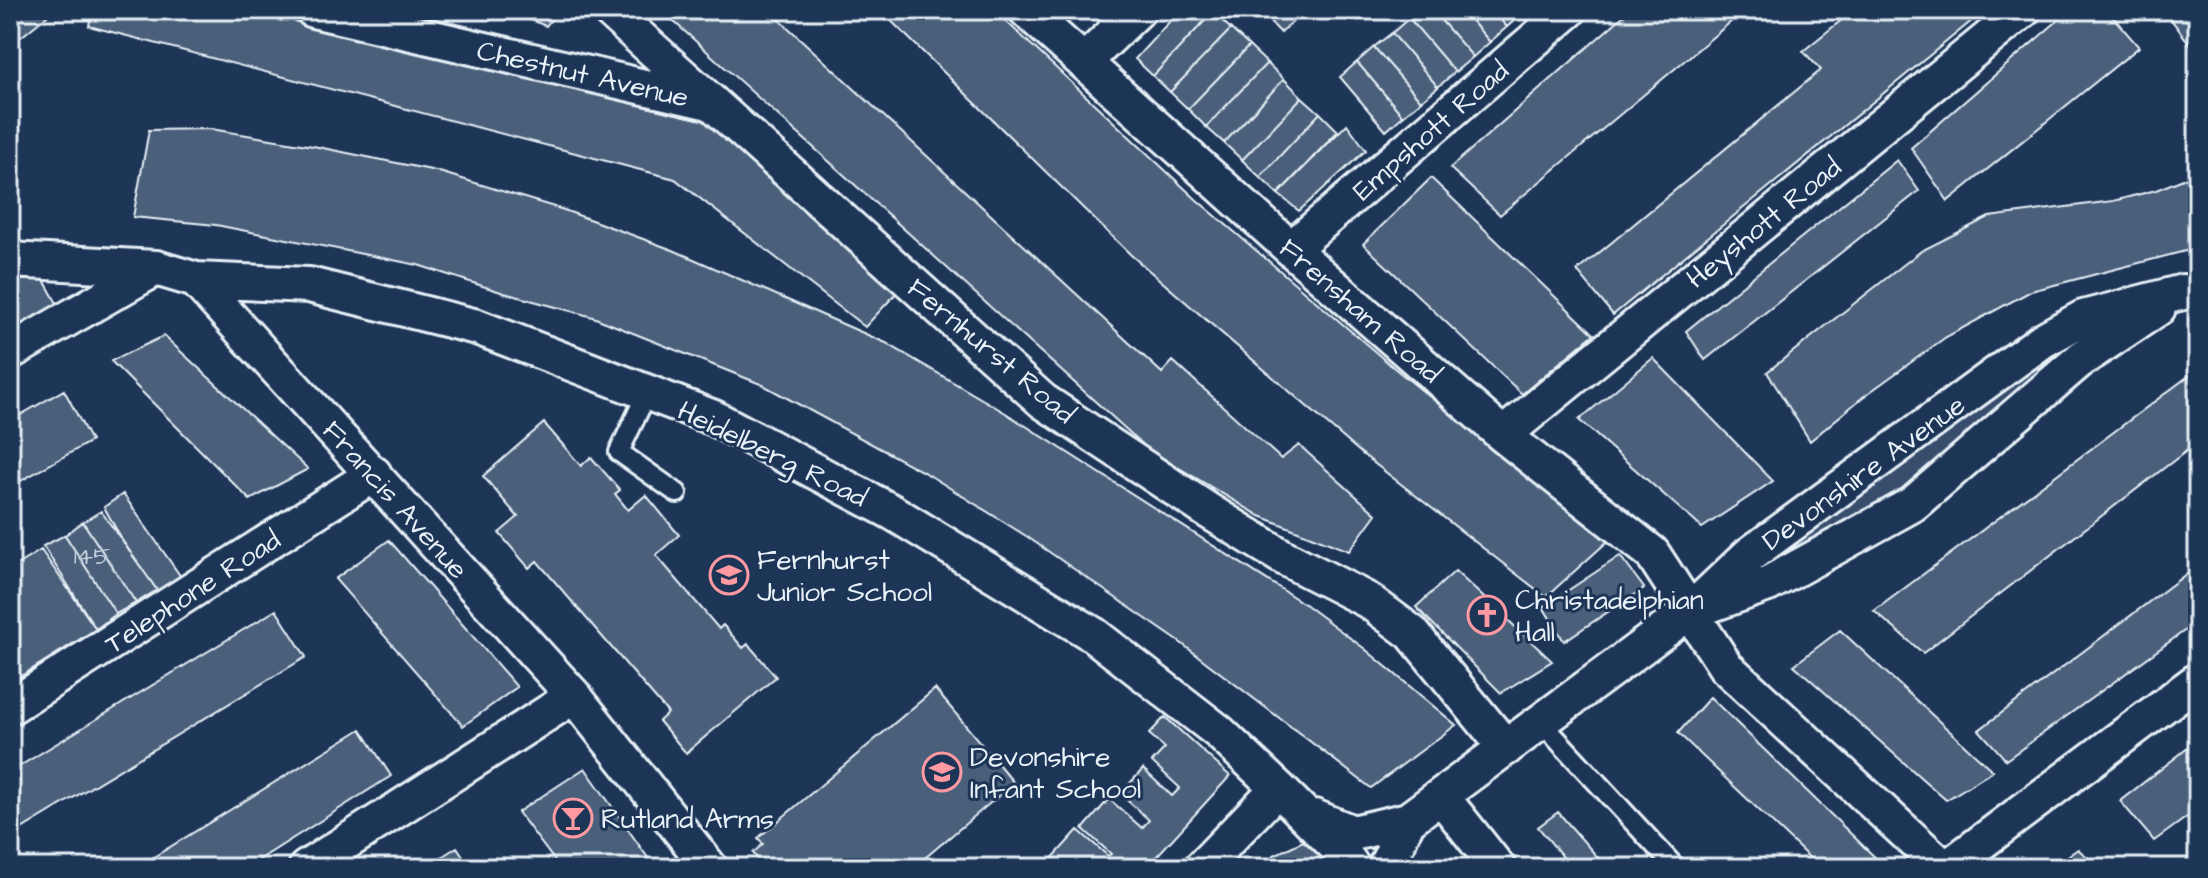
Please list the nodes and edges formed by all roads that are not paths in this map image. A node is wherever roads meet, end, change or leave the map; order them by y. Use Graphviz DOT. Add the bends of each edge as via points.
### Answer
graph roads {
  1 [pos="313,10"];
  2 [pos="609,10"];
  3 [pos="1026,10"];
  4 [pos="1138,10"];
  5 [pos="1569,10"];
  6 [pos="2023,10"];
  7 [pos="1084,62"];
  8 [pos="713,103"];
  9 [pos="1291,249"];
  10 [pos="10,260"];
  11 [pos="156,268"];
  12 [pos="196,280"];
  13 [pos="2191,288"];
  14 [pos="2043,340"];
  15 [pos="10,352"];
  16 [pos="2067,370"];
  17 [pos="647,393"];
  18 [pos="1503,435"];
  19 [pos="374,474"];
  20 [pos="677,493"];
  21 [pos="1689,612"];
  22 [pos="2198,680"];
  23 [pos="574,696"];
  24 [pos="10,707"];
  25 [pos="1541,722"];
  26 [pos="1506,748"];
  27 [pos="1278,788"];
  28 [pos="1441,796"];
  29 [pos="1302,812"];
  30 [pos="1408,820"];
  31 [pos="306,868"];
  32 [pos="710,868"];
  33 [pos="1201,868"];
  34 [pos="1353,868"];
  35 [pos="1385,868"];
  36 [pos="1498,868"];
  37 [pos="1676,868"];
  38 [pos="1946,868"];
  1 -- 8 [label="street, Chestnut Avenue"];
  2 -- 8 [label="street, Fernhurst Road"];
  3 -- 7 [label="street, Frensham Road"];
  4 -- 7 [label="street"];
  5 -- 9 [label="street, Empshott Road"];
  6 -- 18 [label="street, Heyshott Road"];
  7 -- 9 [label="street, Frensham Road"];
  8 -- 26 [label="street, Fernhurst Road" via="1043,401 1207,510 1369,601 1412,633"];
  9 -- 18 [label="street, Frensham Road"];
  10 -- 11 [label="street"];
  11 -- 12 [label="street"];
  11 -- 15 [label="street"];
  12 -- 17 [label="street, Heidelberg Road" via="309,285 477,327"];
  12 -- 19 [label="street, Francis Avenue"];
  13 -- 14 [label="street, Devonshire Avenue" via="2083,318"];
  13 -- 16 [label="street, Devonshire Avenue"];
  14 -- 16 [label="street"];
  14 -- 21 [label="street, Devonshire Avenue" via="1749,555"];
  16 -- 21 [label="street, Devonshire Avenue" via="1913,504 1768,584"];
  17 -- 20 [label="lane" via="619,452"];
  17 -- 27 [label="street, Heidelberg Road" via="714,418 892,512 1094,635 1219,732"];
  18 -- 21 [label="street, Frensham Road" via="1652,553"];
  19 -- 23 [label="street, Francis Avenue"];
  19 -- 24 [label="street, Telephone Road"];
  21 -- 25 [label="street, Devonshire Avenue"];
  21 -- 38 [label="street, Frensham Road" via="1726,667"];
  22 -- 38 [label="street"];
  23 -- 31 [label="street"];
  23 -- 32 [label="street, Francis Avenue"];
  25 -- 26 [label="street, Devonshire Avenue"];
  25 -- 37 [label="lane"];
  26 -- 28 [label="street, Devonshire Avenue"];
  27 -- 29 [label="street, Heidelberg Road"];
  27 -- 33 [label="street"];
  28 -- 30 [label="street, Devonshire Avenue"];
  28 -- 36 [label="street"];
  29 -- 30 [label="street" via="1353,833"];
  29 -- 34 [label="street, Heidelberg Road"];
  30 -- 35 [label="street, Devonshire Avenue"];
}
